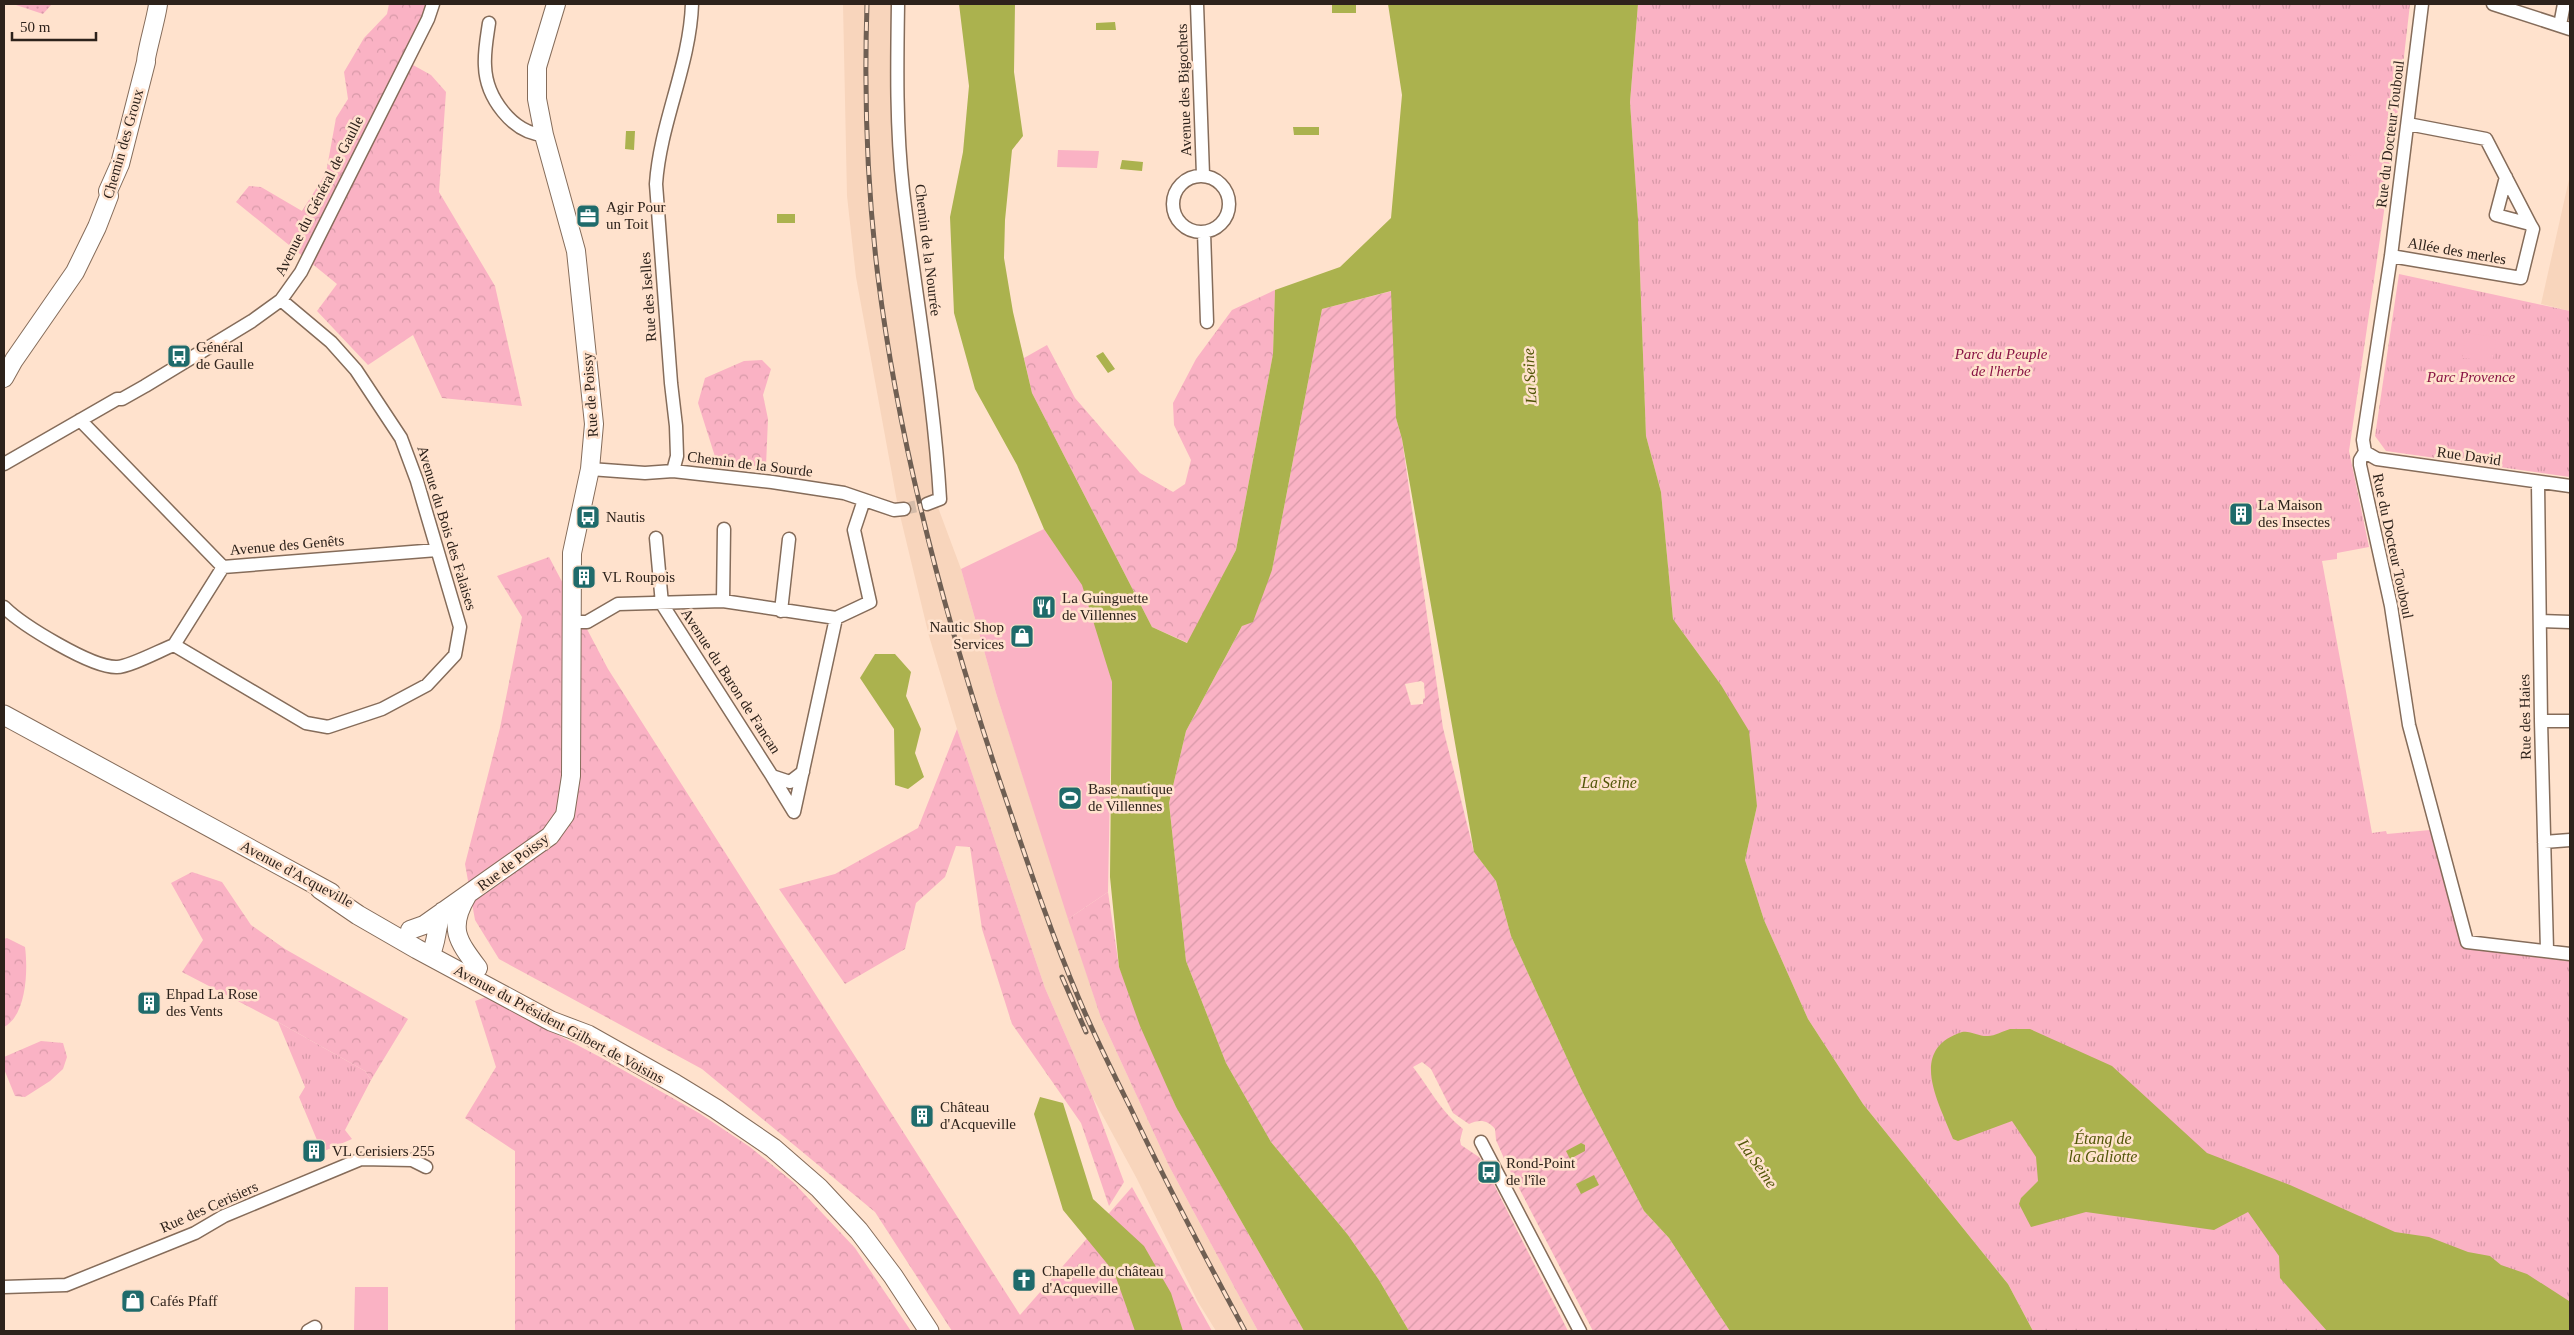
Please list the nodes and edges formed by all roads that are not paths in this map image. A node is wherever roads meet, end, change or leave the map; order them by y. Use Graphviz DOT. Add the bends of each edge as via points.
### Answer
graph roads {
  1 [pos="158,4"];
  2 [pos="433,4"];
  3 [pos="556,4"];
  4 [pos="692,4"];
  5 [pos="898,4"];
  6 [pos="1197,4"];
  7 [pos="2422,4"];
  8 [pos="2493,4"];
  9 [pos="2564,4"];
  10 [pos="489,23"];
  11 [pos="2565,27"];
  12 [pos="2408,124"];
  13 [pos="544,135"];
  14 [pos="1203,176"];
  15 [pos="2506,177"];
  16 [pos="2530,224"];
  17 [pos="1204,232"];
  18 [pos="2390,256"];
  19 [pos="281,300"];
  20 [pos="1207,322"];
  21 [pos="4,378"];
  22 [pos="80,420"];
  23 [pos="2365,452"];
  24 [pos="4,464"];
  25 [pos="590,469"];
  26 [pos="673,471"];
  27 [pos="2538,483"];
  28 [pos="2570,486"];
  29 [pos="864,500"];
  30 [pos="933,502"];
  31 [pos="904,509"];
  32 [pos="724,529"];
  33 [pos="656,538"];
  34 [pos="789,539"];
  35 [pos="438,550"];
  36 [pos="223,567"];
  37 [pos="723,602"];
  38 [pos="662,604"];
  39 [pos="4,607"];
  40 [pos="781,611"];
  41 [pos="836,618"];
  42 [pos="2540,621"];
  43 [pos="571,622"];
  44 [pos="2570,622"];
  45 [pos="174,645"];
  46 [pos="4,715"];
  47 [pos="2570,721"];
  48 [pos="2541,722"];
  49 [pos="803,772"];
  50 [pos="772,776"];
  51 [pos="2570,840"];
  52 [pos="2544,842"];
  53 [pos="320,889"];
  54 [pos="467,896"];
  55 [pos="443,911"];
  56 [pos="410,930"];
  57 [pos="455,930"];
  58 [pos="2547,950"];
  59 [pos="2570,954"];
  60 [pos="437,955"];
  61 [pos="478,968"];
  62 [pos="588,1035"];
  63 [pos="1480,1142"];
  64 [pos="426,1167"];
  65 [pos="4,1287"];
  66 [pos="929,1331"];
  67 [pos="1580,1331"];
  1 -- 21 [label="street, Chemin des Groux" via="120,164 97,227 75,272"];
  2 -- 19 [label="street, Avenue du Général de Gaulle" via="301,272"];
  3 -- 13 [label="street, Rue de Poissy" via="537,67 537,98"];
  4 -- 26 [label="street, Rue des Iselles" via="656,184 676,426 677,456"];
  5 -- 30 [label="street, Chemin de la Nourrée" via="897,97 903,188 936,431"];
  6 -- 14 [label="street, Avenue des Bigochets"];
  7 -- 12 [label="street, Rue du Docteur Touboul"];
  8 -- 11 [label="street"];
  9 -- 11 [label="street"];
  10 -- 13 [label="street" via="485,68 493,95 518,126 528,133"];
  12 -- 15 [label="street" via="2486,139"];
  12 -- 18 [label="street, Rue du Docteur Touboul"];
  13 -- 25 [label="street, Rue de Poissy" via="578,266 594,408"];
  14 -- 17 [label="street, Avenue des Bigochets" via="1220,182 1229,199 1226,217 1221,224"];
  14 -- 17 [label="street, Avenue des Bigochets" via="1186,180 1175,195 1173,204 1175,213 1186,227"];
  15 -- 16 [label="street"];
  15 -- 16 [label="street" via="2496,215"];
  16 -- 18 [label="street, Allée des merles" via="2533,229 2521,278"];
  17 -- 20 [label="street"];
  18 -- 23 [label="street, Rue du Docteur Touboul" via="2363,440"];
  19 -- 22 [label="street, Avenue du Général de Gaulle" via="145,386"];
  19 -- 35 [label="street, Avenue du Bois des Falaises" via="331,342 377,399 407,450"];
  22 -- 24 [label="street, Avenue du Général de Gaulle"];
  22 -- 36 [label="street, Avenue des Genêts"];
  23 -- 27 [label="street, Rue David" via="2377,459"];
  23 -- 58 [label="street, Rue du Docteur Touboul" via="2360,465 2391,606 2409,725 2467,942"];
  25 -- 26 [label="street, Chemin de la Sourde" via="645,473"];
  25 -- 43 [label="street, Rue de Poissy" via="572,553"];
  26 -- 29 [label="street, Chemin de la Sourde" via="823,488"];
  27 -- 28 [label="street, Rue David"];
  27 -- 42 [label="street, Rue des Haies"];
  29 -- 31 [label="street, Chemin de la Sourde" via="894,510"];
  29 -- 41 [label="street" via="854,530 870,602"];
  32 -- 37 [label="street"];
  33 -- 38 [label="street"];
  34 -- 40 [label="street"];
  35 -- 36 [label="street, Avenue des Genêts"];
  35 -- 45 [label="street, Avenue du Bois des Falaises" via="460,627 455,655 427,685 382,710 328,727 306,724"];
  36 -- 45 [label="street"];
  37 -- 38 [label="street"];
  37 -- 40 [label="street"];
  38 -- 43 [label="street" via="618,604 587,622"];
  38 -- 50 [label="street, Avenue du Baron de Fancan"];
  39 -- 45 [label="street" via="16,619 96,664 118,668"];
  40 -- 41 [label="street"];
  41 -- 49 [label="street, Avenue du Baron de Fancan"];
  42 -- 44 [label="street"];
  42 -- 48 [label="street, Rue des Haies"];
  43 -- 54 [label="street, Rue de Poissy" via="569,805 550,836"];
  46 -- 53 [label="main road, Avenue d'Acqueville"];
  47 -- 48 [label="street"];
  48 -- 52 [label="street, Rue des Haies"];
  49 -- 50 [label="street, Avenue du Baron de Fancan" via="790,782"];
  49 -- 50 [label="street, Avenue du Baron de Fancan" via="794,812"];
  51 -- 52 [label="street"];
  52 -- 58 [label="street, Rue des Haies"];
  53 -- 56 [label="main road, Avenue d'Acqueville"];
  53 -- 60 [label="main road" via="358,915"];
  54 -- 55 [label="street, Rue de Poissy"];
  54 -- 57 [label="street" via="458,910"];
  55 -- 56 [label="street, Rue de Poissy" via="424,925"];
  55 -- 60 [label="street" via="435,931"];
  56 -- 60 [label="main road, Avenue d'Acqueville"];
  57 -- 60 [label="street"];
  57 -- 61 [label="street"];
  58 -- 59 [label="street"];
  60 -- 61 [label="main road, Avenue d'Acqueville"];
  60 -- 62 [label="main road, Avenue du Président Gilbert de Voisins" via="552,1022"];
  61 -- 62 [label="main road, Avenue d'Acqueville"];
  62 -- 66 [label="main road, Avenue du Président Gilbert de Voisins" via="716,1109 799,1169 876,1251"];
  63 -- 67 [label="street"];
  64 -- 65 [label="street, Rue des Cerisiers" via="412,1160 361,1159 224,1216 195,1233 66,1285"];
}
